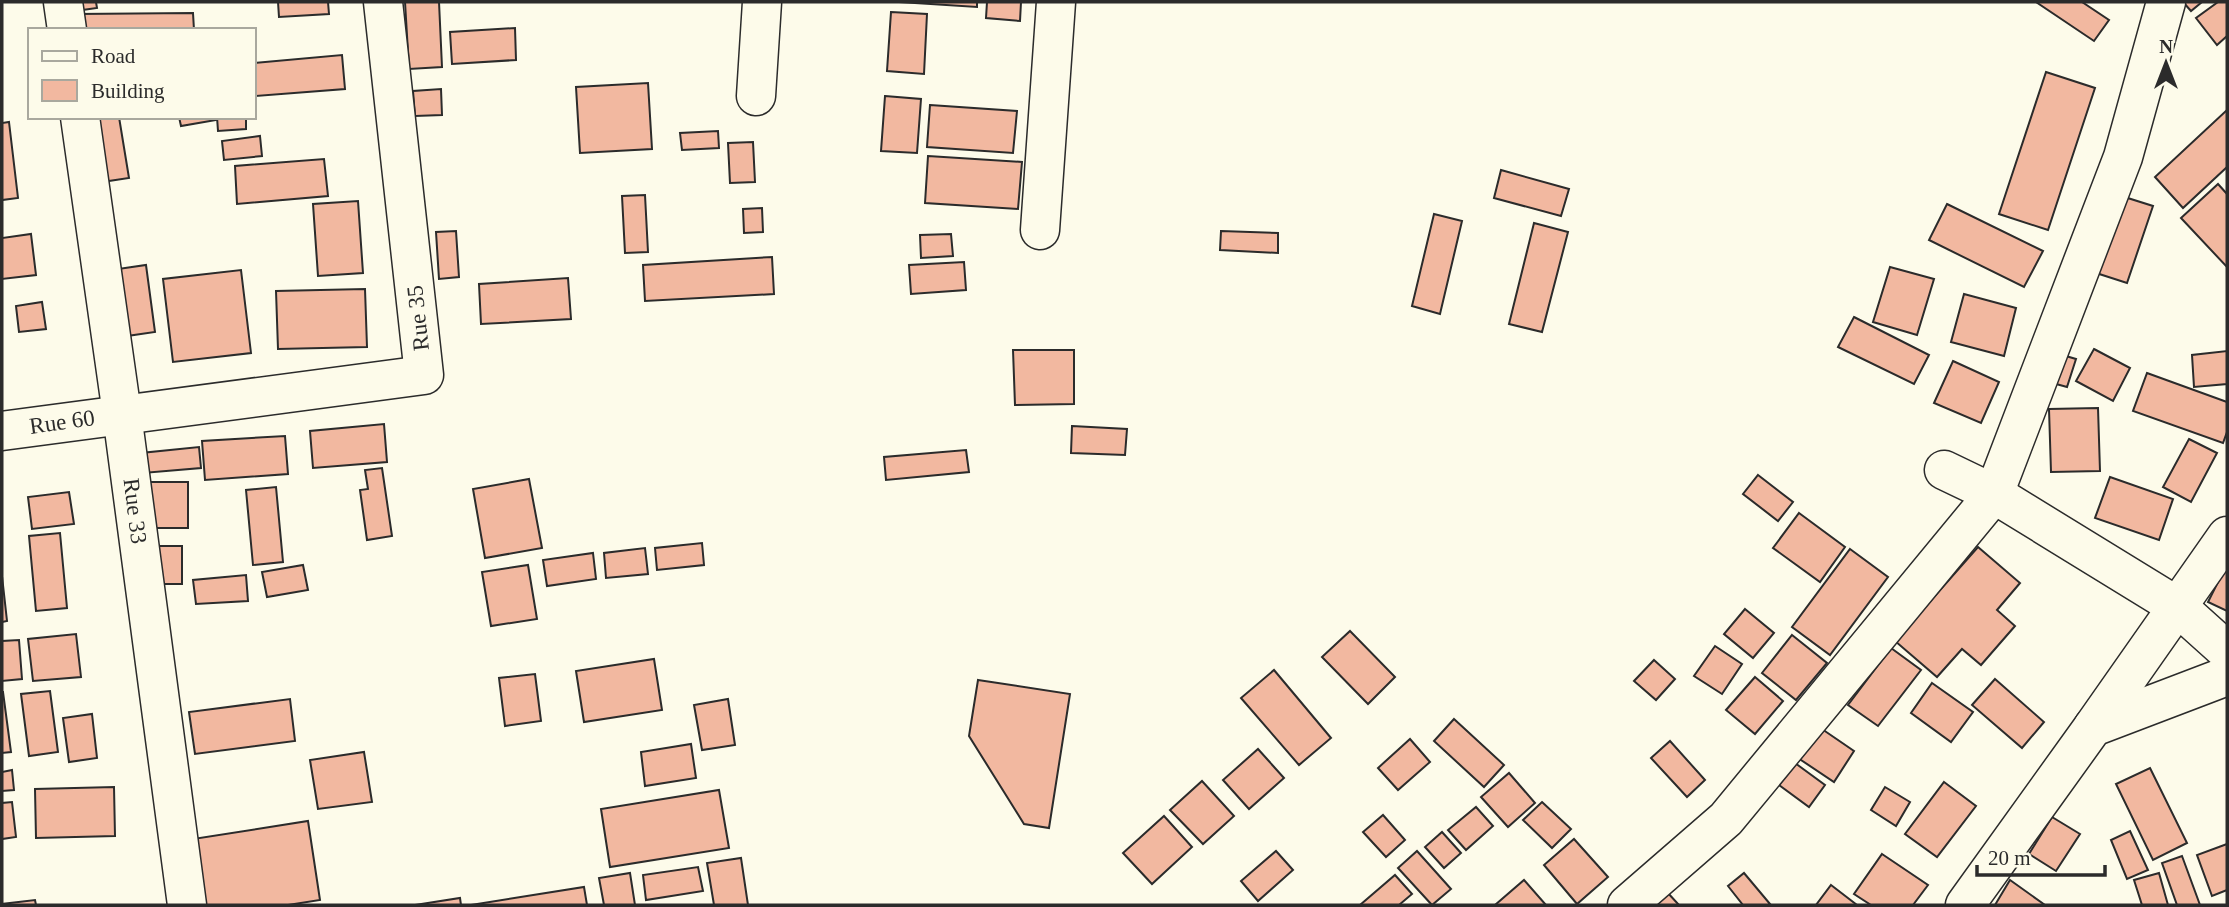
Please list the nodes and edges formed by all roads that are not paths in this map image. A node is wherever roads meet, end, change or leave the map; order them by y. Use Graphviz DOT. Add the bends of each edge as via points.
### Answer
graph roads {
  1 [pos="63,2"];
  2 [pos="383,2"];
  3 [pos="762,2"];
  4 [pos="1056,2"];
  5 [pos="2166,2"];
  6 [pos="67,28"];
  7 [pos="756,96"];
  8 [pos="80,119"];
  9 [pos="1040,230"];
  10 [pos="122,414"];
  11 [pos="2,431"];
  12 [pos="1944,470"];
  13 [pos="1994,494"];
  14 [pos="2227,536"];
  15 [pos="2178,607"];
  16 [pos="2227,651"];
  17 [pos="2227,677"];
  18 [pos="2093,727"];
  19 [pos="187,905"];
  20 [pos="1627,905"];
  21 [pos="1965,905"];
  1 -- 6 [label="street"];
  2 -- 10 [label="street, Rue 35" via="424,374"];
  3 -- 7 [label="street"];
  4 -- 9 [label="street"];
  5 -- 13 [label="street" via="2123,158"];
  8 -- 10 [label="street, Rue 33"];
  10 -- 11 [label="street, Rue 60"];
  10 -- 19 [label="street, Rue 33"];
  12 -- 13 [label="street"];
  13 -- 15 [label="street"];
  13 -- 20 [label="street" via="1726,819"];
  14 -- 15 [label="street"];
  15 -- 16 [label="street"];
  15 -- 18 [label="street"];
  17 -- 18 [label="street"];
  18 -- 21 [label="street"];
}
